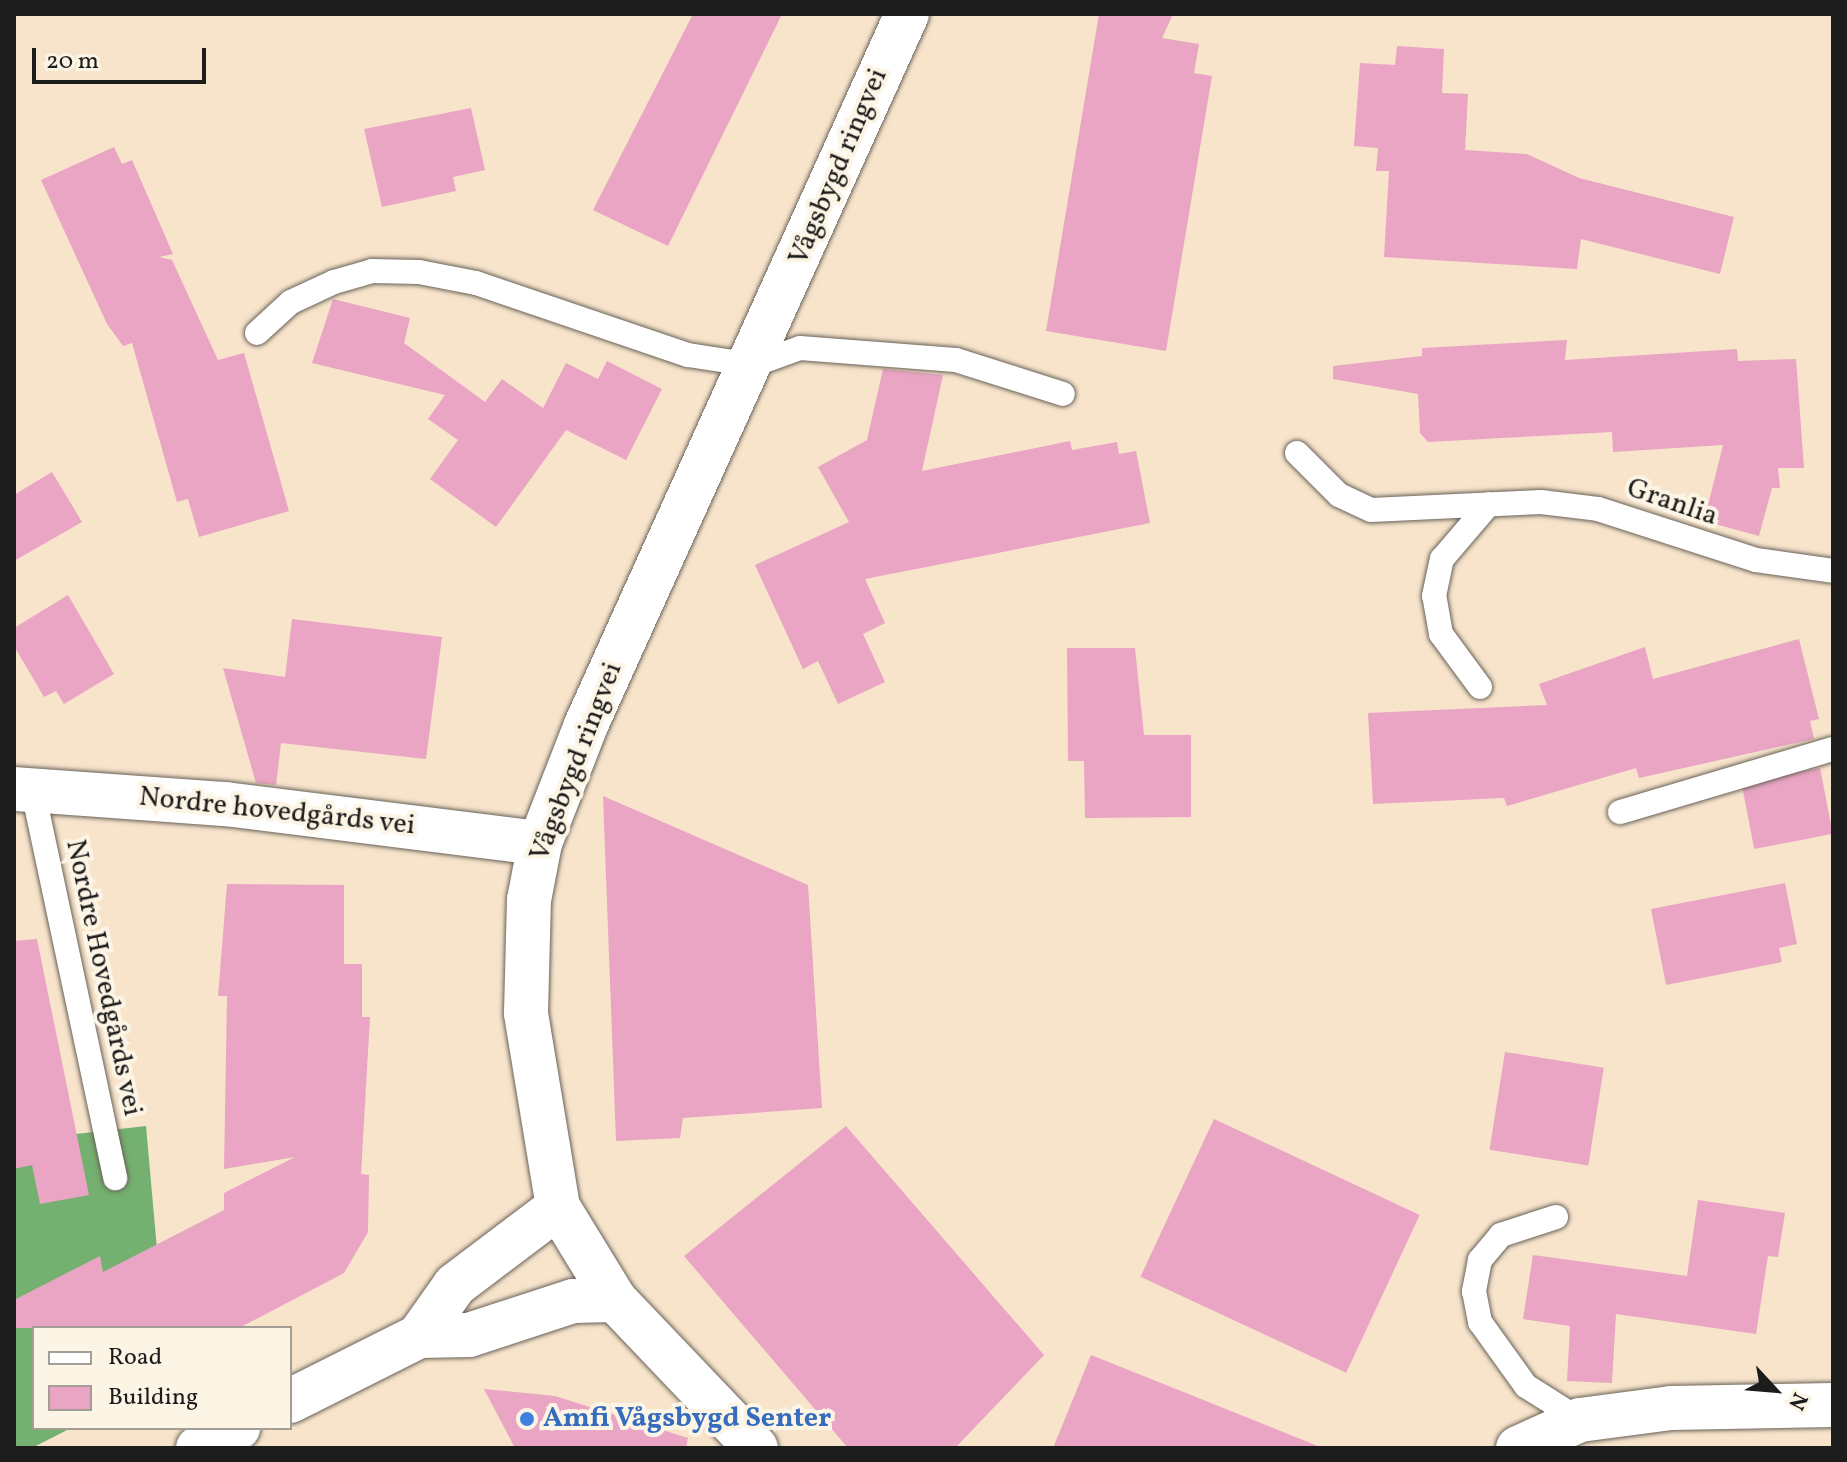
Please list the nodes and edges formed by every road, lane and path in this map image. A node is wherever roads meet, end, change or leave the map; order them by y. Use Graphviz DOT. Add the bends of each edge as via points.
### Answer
graph roads {
  1 [pos="907,14"];
  2 [pos="257,333"];
  3 [pos="753,365"];
  4 [pos="1063,394"];
  5 [pos="1297,453"];
  6 [pos="1489,504"];
  7 [pos="1833,571"];
  8 [pos="1480,687"];
  9 [pos="1833,749"];
  10 [pos="23,790"];
  11 [pos="1620,812"];
  12 [pos="540,843"];
  13 [pos="115,1178"];
  14 [pos="558,1207"];
  15 [pos="1556,1217"];
  16 [pos="615,1300"];
  17 [pos="419,1336"];
  18 [pos="292,1400"];
  19 [pos="1833,1405"];
  20 [pos="1580,1420"];
  21 [pos="234,1430"];
  22 [pos="198,1448"];
  23 [pos="756,1448"];
  24 [pos="1518,1448"];
  1 -- 3 [label="street, Vågsbygd ringvei"];
  2 -- 3 [label="lane" via="291,302 334,282 372,271 419,272 476,283 688,355"];
  3 -- 4 [label="lane" via="800,348 956,360"];
  3 -- 12 [label="street, Vågsbygd ringvei" via="593,710"];
  5 -- 6 [label="lane, Granlia" via="1339,495 1371,510"];
  6 -- 7 [label="lane, Granlia" via="1598,509 1713,549"];
  6 -- 8 [label="lane" via="1442,559 1434,596 1441,634"];
  9 -- 11 [label="lane"];
  10 -- 12 [label="street, Nordre hovedgårds vei" via="225,804"];
  10 -- 13 [label="lane, Nordre Hovedgårds vei"];
  12 -- 14 [label="street, Vågsbygd ringvei" via="529,900 526,1013"];
  14 -- 16 [label="street, Vågsbygd ringvei"];
  14 -- 17 [label="street" via="455,1285"];
  15 -- 20 [label="lane" via="1501,1235 1480,1260 1474,1291 1480,1322 1526,1386"];
  16 -- 17 [label="street" via="573,1301 469,1335"];
  16 -- 23 [label="street, Vågsbygd ringvei"];
  17 -- 18 [label="street"];
  19 -- 20 [label="street" via="1671,1408"];
  20 -- 24 [label="street"];
  21 -- 22 [label="street"];
}
